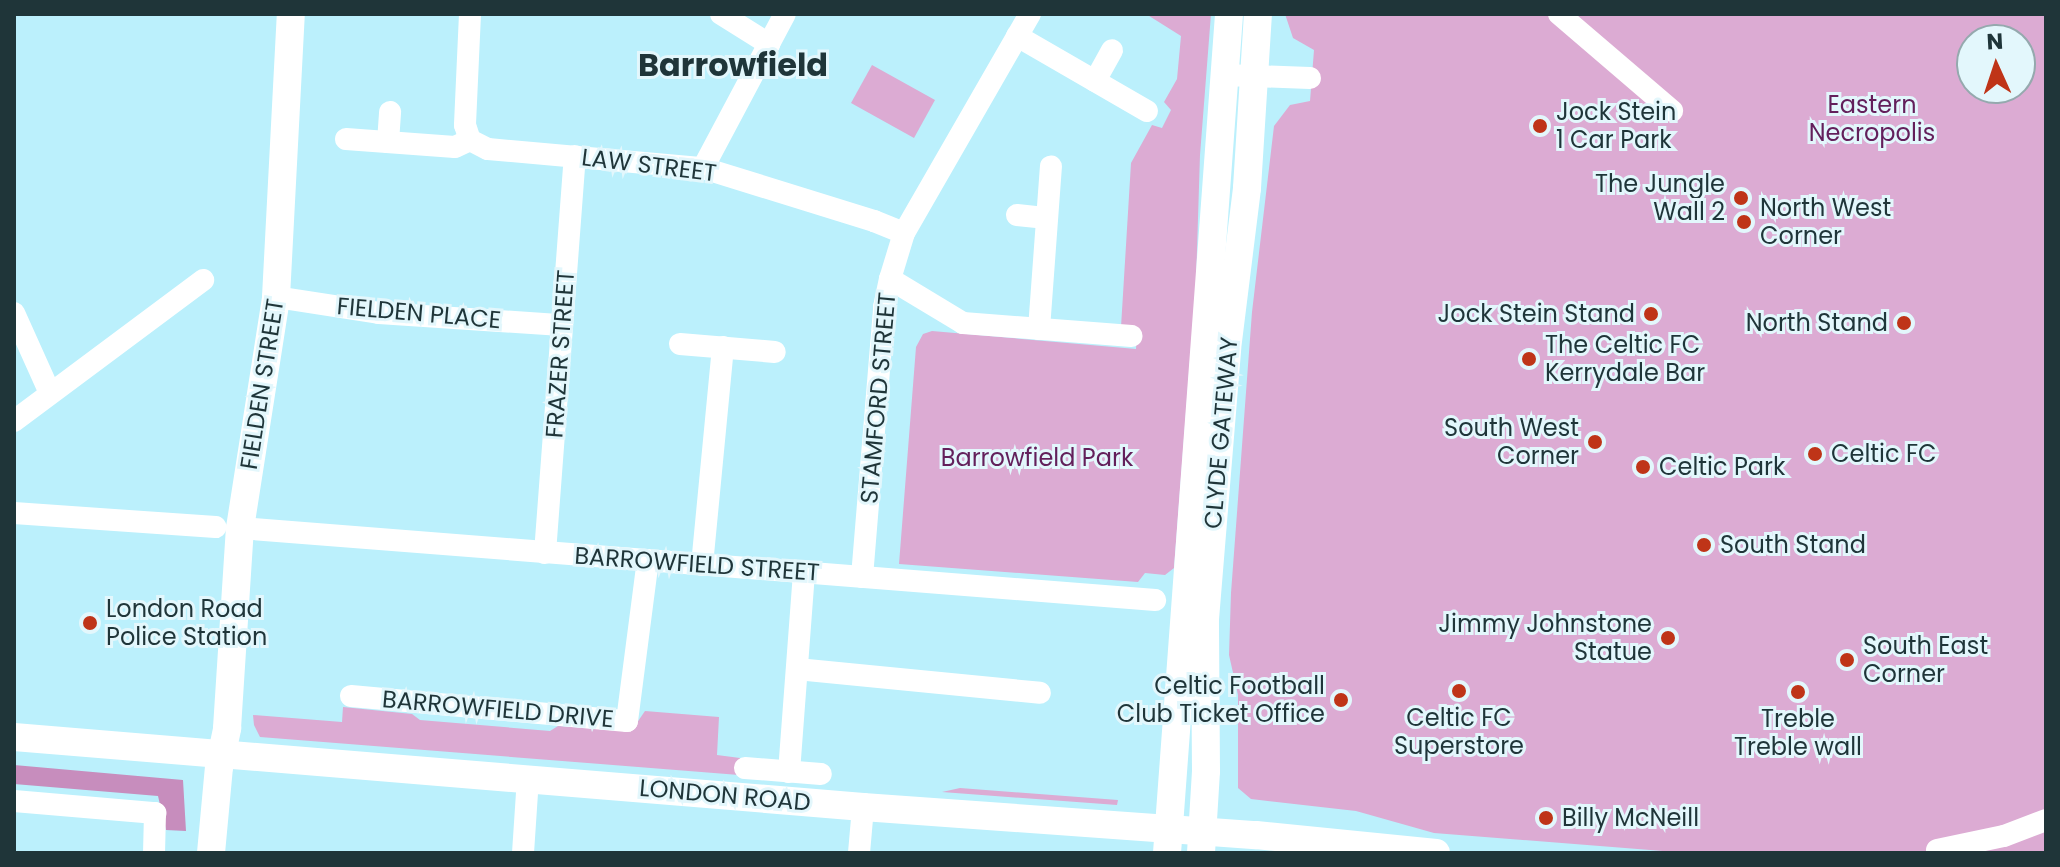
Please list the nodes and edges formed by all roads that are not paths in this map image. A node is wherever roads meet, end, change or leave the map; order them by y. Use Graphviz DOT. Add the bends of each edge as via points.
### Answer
graph roads {
  1 [pos="291,14"];
  2 [pos="470,14"];
  3 [pos="721,14"];
  4 [pos="785,14"];
  5 [pos="1030,14"];
  6 [pos="1229,14"];
  7 [pos="1258,14"];
  8 [pos="1559,14"];
  9 [pos="1017,36"];
  10 [pos="769,44"];
  11 [pos="1112,50"];
  12 [pos="1224,75"];
  13 [pos="1257,77"];
  14 [pos="1310,78"];
  15 [pos="1095,81"];
  16 [pos="1147,111"];
  17 [pos="1672,111"];
  18 [pos="390,112"];
  19 [pos="346,139"];
  20 [pos="470,140"];
  21 [pos="388,142"];
  22 [pos="575,156"];
  23 [pos="1051,166"];
  24 [pos="703,168"];
  25 [pos="1017,215"];
  26 [pos="1047,218"];
  27 [pos="904,233"];
  28 [pos="890,279"];
  29 [pos="203,280"];
  30 [pos="276,297"];
  31 [pos="14,313"];
  32 [pos="562,325"];
  33 [pos="1039,329"];
  34 [pos="1132,336"];
  35 [pos="680,344"];
  36 [pos="723,347"];
  37 [pos="775,352"];
  38 [pos="50,393"];
  39 [pos="14,421"];
  40 [pos="14,513"];
  41 [pos="228,527"];
  42 [pos="545,553"];
  43 [pos="648,560"];
  44 [pos="702,565"];
  45 [pos="804,573"];
  46 [pos="862,577"];
  47 [pos="1155,600"];
  48 [pos="797,669"];
  49 [pos="1040,693"];
  50 [pos="351,696"];
  51 [pos="14,737"];
  52 [pos="223,754"];
  53 [pos="745,768"];
  54 [pos="789,772"];
  55 [pos="821,774"];
  56 [pos="528,778"];
  57 [pos="14,801"];
  58 [pos="863,807"];
  59 [pos="2046,820"];
  60 [pos="1167,841"];
  61 [pos="1201,842"];
  62 [pos="1975,848"];
  63 [pos="1937,850"];
  64 [pos="154,853"];
  65 [pos="211,853"];
  66 [pos="523,853"];
  67 [pos="859,853"];
  68 [pos="1436,853"];
  1 -- 30 [label="main road, FIELDEN STREET"];
  2 -- 20 [label="street" via="465,125"];
  3 -- 10 [label="street"];
  4 -- 10 [label="street"];
  5 -- 9 [label="street, STAMFORD STREET"];
  6 -- 12 [label="main road, CLYDE GATEWAY"];
  7 -- 13 [label="main road, CLYDE GATEWAY"];
  8 -- 17 [label="street"];
  9 -- 15 [label="street"];
  9 -- 27 [label="street, STAMFORD STREET"];
  10 -- 24 [label="street"];
  11 -- 15 [label="street"];
  12 -- 13 [label="street"];
  12 -- 60 [label="main road, CLYDE GATEWAY"];
  13 -- 14 [label="street"];
  13 -- 61 [label="main road, CLYDE GATEWAY" via="1205,619"];
  15 -- 16 [label="street"];
  18 -- 21 [label="street"];
  19 -- 21 [label="street, LAW STREET"];
  20 -- 21 [label="street, LAW STREET" via="455,147"];
  20 -- 22 [label="street, LAW STREET" via="488,149"];
  22 -- 24 [label="street, LAW STREET"];
  22 -- 32 [label="street, FRAZER STREET"];
  23 -- 26 [label="street"];
  24 -- 27 [label="street, LAW STREET"];
  25 -- 26 [label="street"];
  26 -- 33 [label="street"];
  27 -- 28 [label="street, STAMFORD STREET"];
  28 -- 33 [label="street" via="963,323"];
  28 -- 46 [label="street, STAMFORD STREET"];
  29 -- 38 [label="street"];
  30 -- 32 [label="street, FIELDEN PLACE" via="379,313"];
  30 -- 41 [label="main road, FIELDEN STREET"];
  31 -- 38 [label="street"];
  32 -- 42 [label="street, FRAZER STREET"];
  33 -- 34 [label="street"];
  35 -- 36 [label="street"];
  36 -- 37 [label="street"];
  36 -- 44 [label="street"];
  38 -- 39 [label="street"];
  40 -- 41 [label="street, BARROWFIELD STREET"];
  41 -- 42 [label="street, BARROWFIELD STREET"];
  41 -- 52 [label="main road, FIELDEN STREET"];
  42 -- 43 [label="street, BARROWFIELD STREET"];
  43 -- 44 [label="street, BARROWFIELD STREET"];
  43 -- 50 [label="street, BARROWFIELD DRIVE" via="627,721"];
  44 -- 45 [label="street, BARROWFIELD STREET"];
  45 -- 46 [label="street, BARROWFIELD STREET"];
  45 -- 48 [label="street"];
  46 -- 47 [label="street, BARROWFIELD STREET"];
  48 -- 49 [label="street"];
  48 -- 54 [label="street"];
  51 -- 52 [label="main road, LONDON ROAD"];
  52 -- 56 [label="main road, LONDON ROAD"];
  52 -- 65 [label="main road, FIELDEN STREET"];
  53 -- 54 [label="street"];
  54 -- 55 [label="street"];
  56 -- 58 [label="main road, LONDON ROAD"];
  56 -- 66 [label="street"];
  57 -- 64 [label="street" via="155,813"];
  58 -- 60 [label="main road, LONDON ROAD"];
  58 -- 67 [label="street"];
  59 -- 62 [label="street"];
  60 -- 61 [label="main road, LONDON ROAD"];
  61 -- 68 [label="main road, LONDON ROAD"];
  62 -- 63 [label="street"];
}
